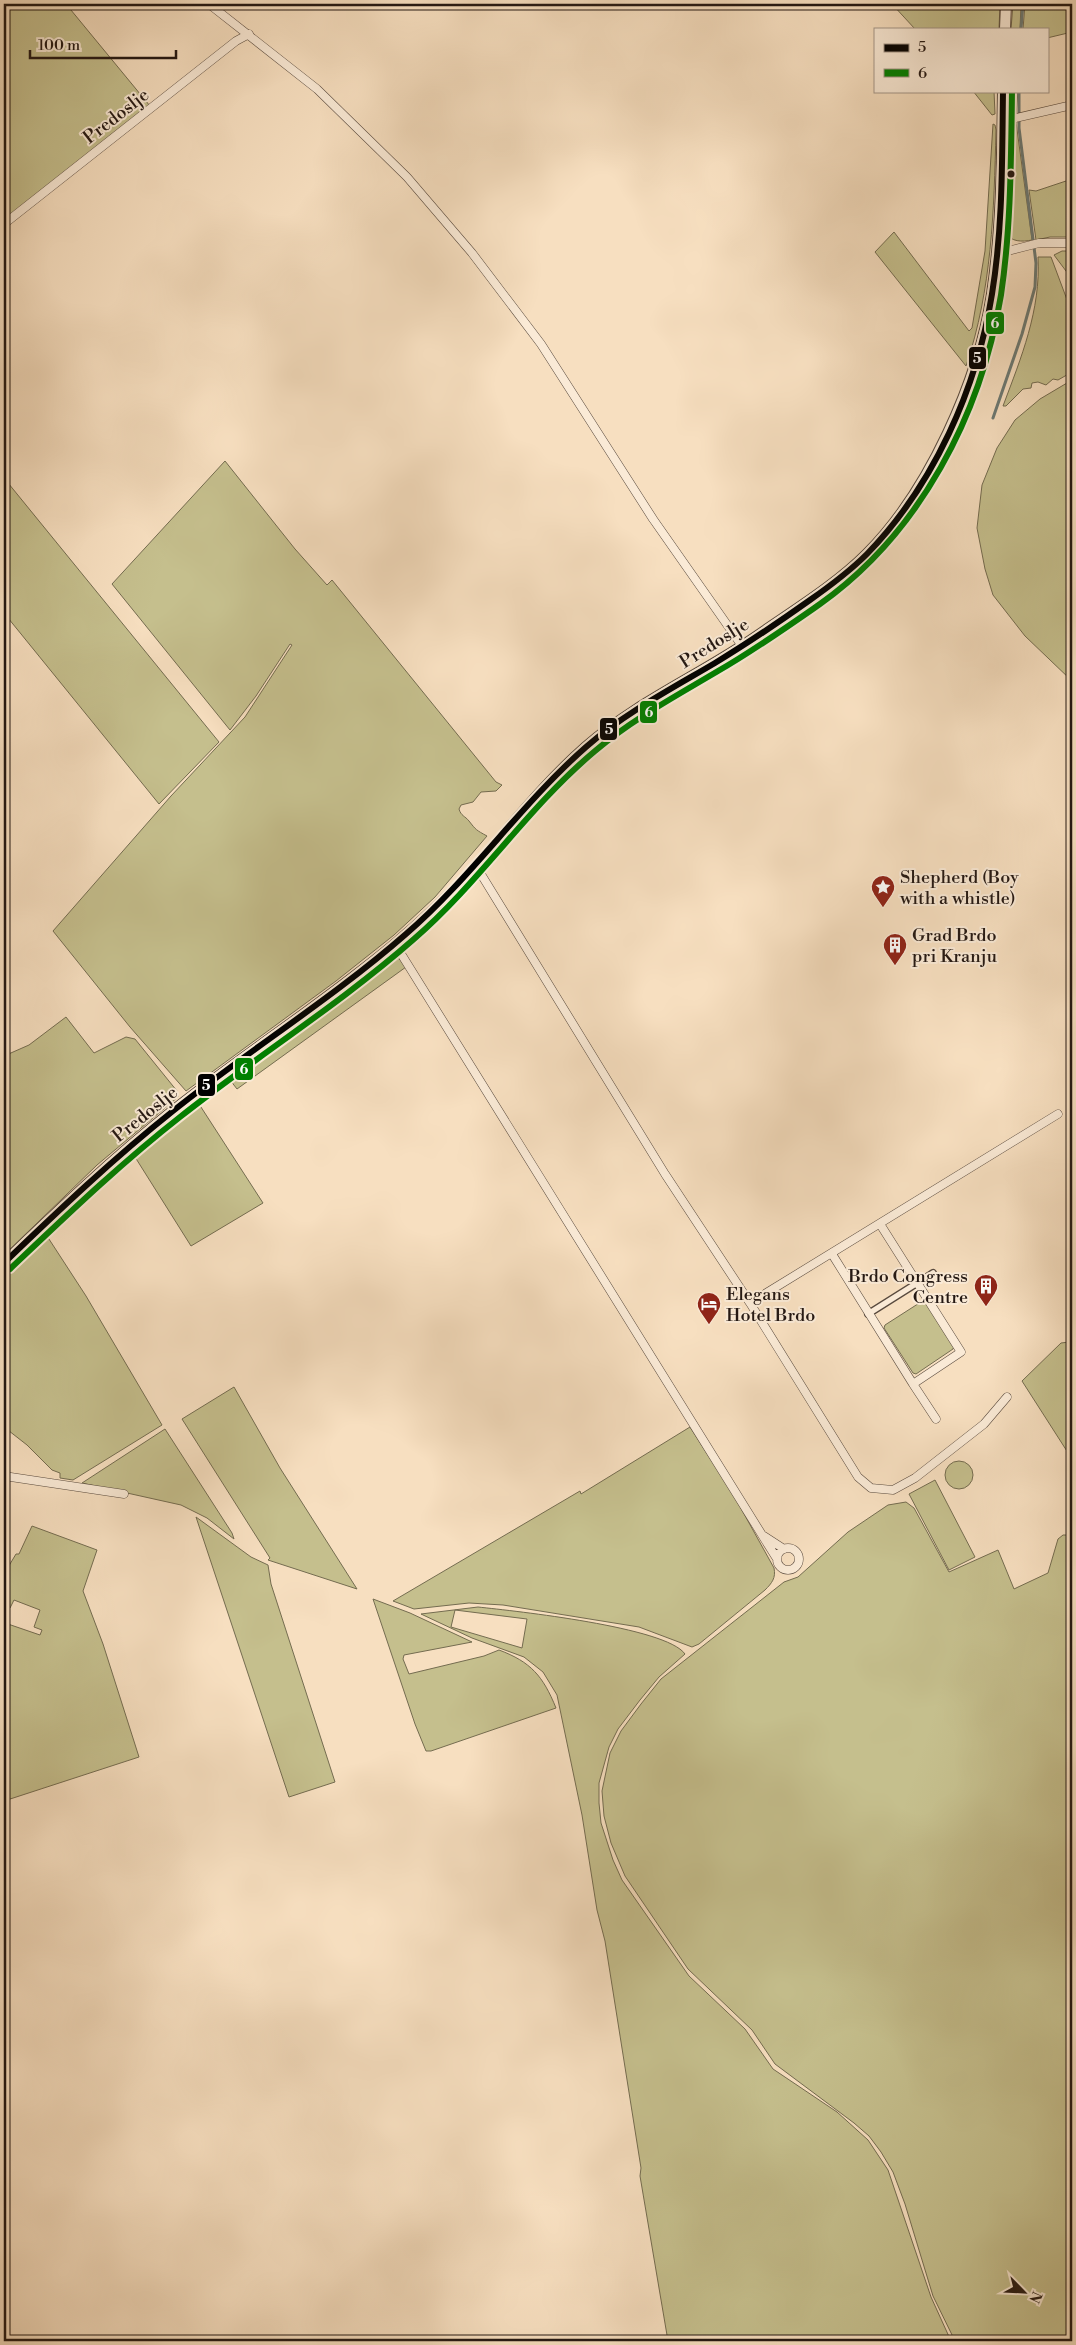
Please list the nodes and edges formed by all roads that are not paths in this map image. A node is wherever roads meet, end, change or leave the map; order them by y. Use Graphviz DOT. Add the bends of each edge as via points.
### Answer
graph roads {
  1 [pos="209,4"];
  2 [pos="1006,4"];
  3 [pos="1005,28"];
  4 [pos="249,34"];
  5 [pos="1003,92"];
  6 [pos="1072,105"];
  7 [pos="1002,121"];
  8 [pos="4,224"];
  9 [pos="1072,243"];
  10 [pos="996,254"];
  11 [pos="742,646"];
  12 [pos="476,866"];
  13 [pos="396,944"];
  14 [pos="1058,1114"];
  15 [pos="880,1224"];
  16 [pos="832,1254"];
  17 [pos="4,1263"];
  18 [pos="933,1273"];
  19 [pos="917,1283"];
  20 [pos="750,1303"];
  21 [pos="868,1314"];
  22 [pos="913,1384"];
  23 [pos="1007,1397"];
  24 [pos="936,1419"];
  25 [pos="4,1476"];
  26 [pos="124,1494"];
  27 [pos="762,1535"];
  28 [pos="784,1549"];
  29 [pos="777,1559"];
  1 -- 4 [label="street"];
  2 -- 3 [label="street"];
  4 -- 8 [label="street, Predoslje"];
  4 -- 11 [label="street" via="317,90 387,157 472,253 541,344 653,519"];
  5 -- 7 [label="street, Predoslje"];
  6 -- 7 [label="street"];
  7 -- 10 [label="street, Predoslje"];
  9 -- 10 [label="street" via="1039,243"];
  10 -- 11 [label="street, Predoslje" via="985,326 954,419 909,501 863,558"];
  11 -- 12 [label="street, Predoslje" via="623,718 589,744 539,792"];
  12 -- 13 [label="street, Predoslje"];
  12 -- 20 [label="street" via="665,1174"];
  13 -- 17 [label="street, Predoslje" via="174,1111 92,1178"];
  13 -- 27 [label="street"];
  14 -- 15 [label="street"];
  15 -- 16 [label="street"];
  15 -- 19 [label="street"];
  16 -- 20 [label="street"];
  16 -- 21 [label="street"];
  18 -- 19 [label="street"];
  19 -- 21 [label="street"];
  19 -- 22 [label="street" via="961,1352"];
  20 -- 23 [label="street" via="858,1477 871,1488 892,1490 914,1478 984,1424"];
  21 -- 22 [label="street"];
  22 -- 24 [label="street"];
  25 -- 26 [label="street"];
  27 -- 28 [label="street"];
  27 -- 29 [label="street"];
  28 -- 29 [label="street"];
  28 -- 29 [label="street" via="795,1550 798,1563 790,1570 781,1567"];
}
